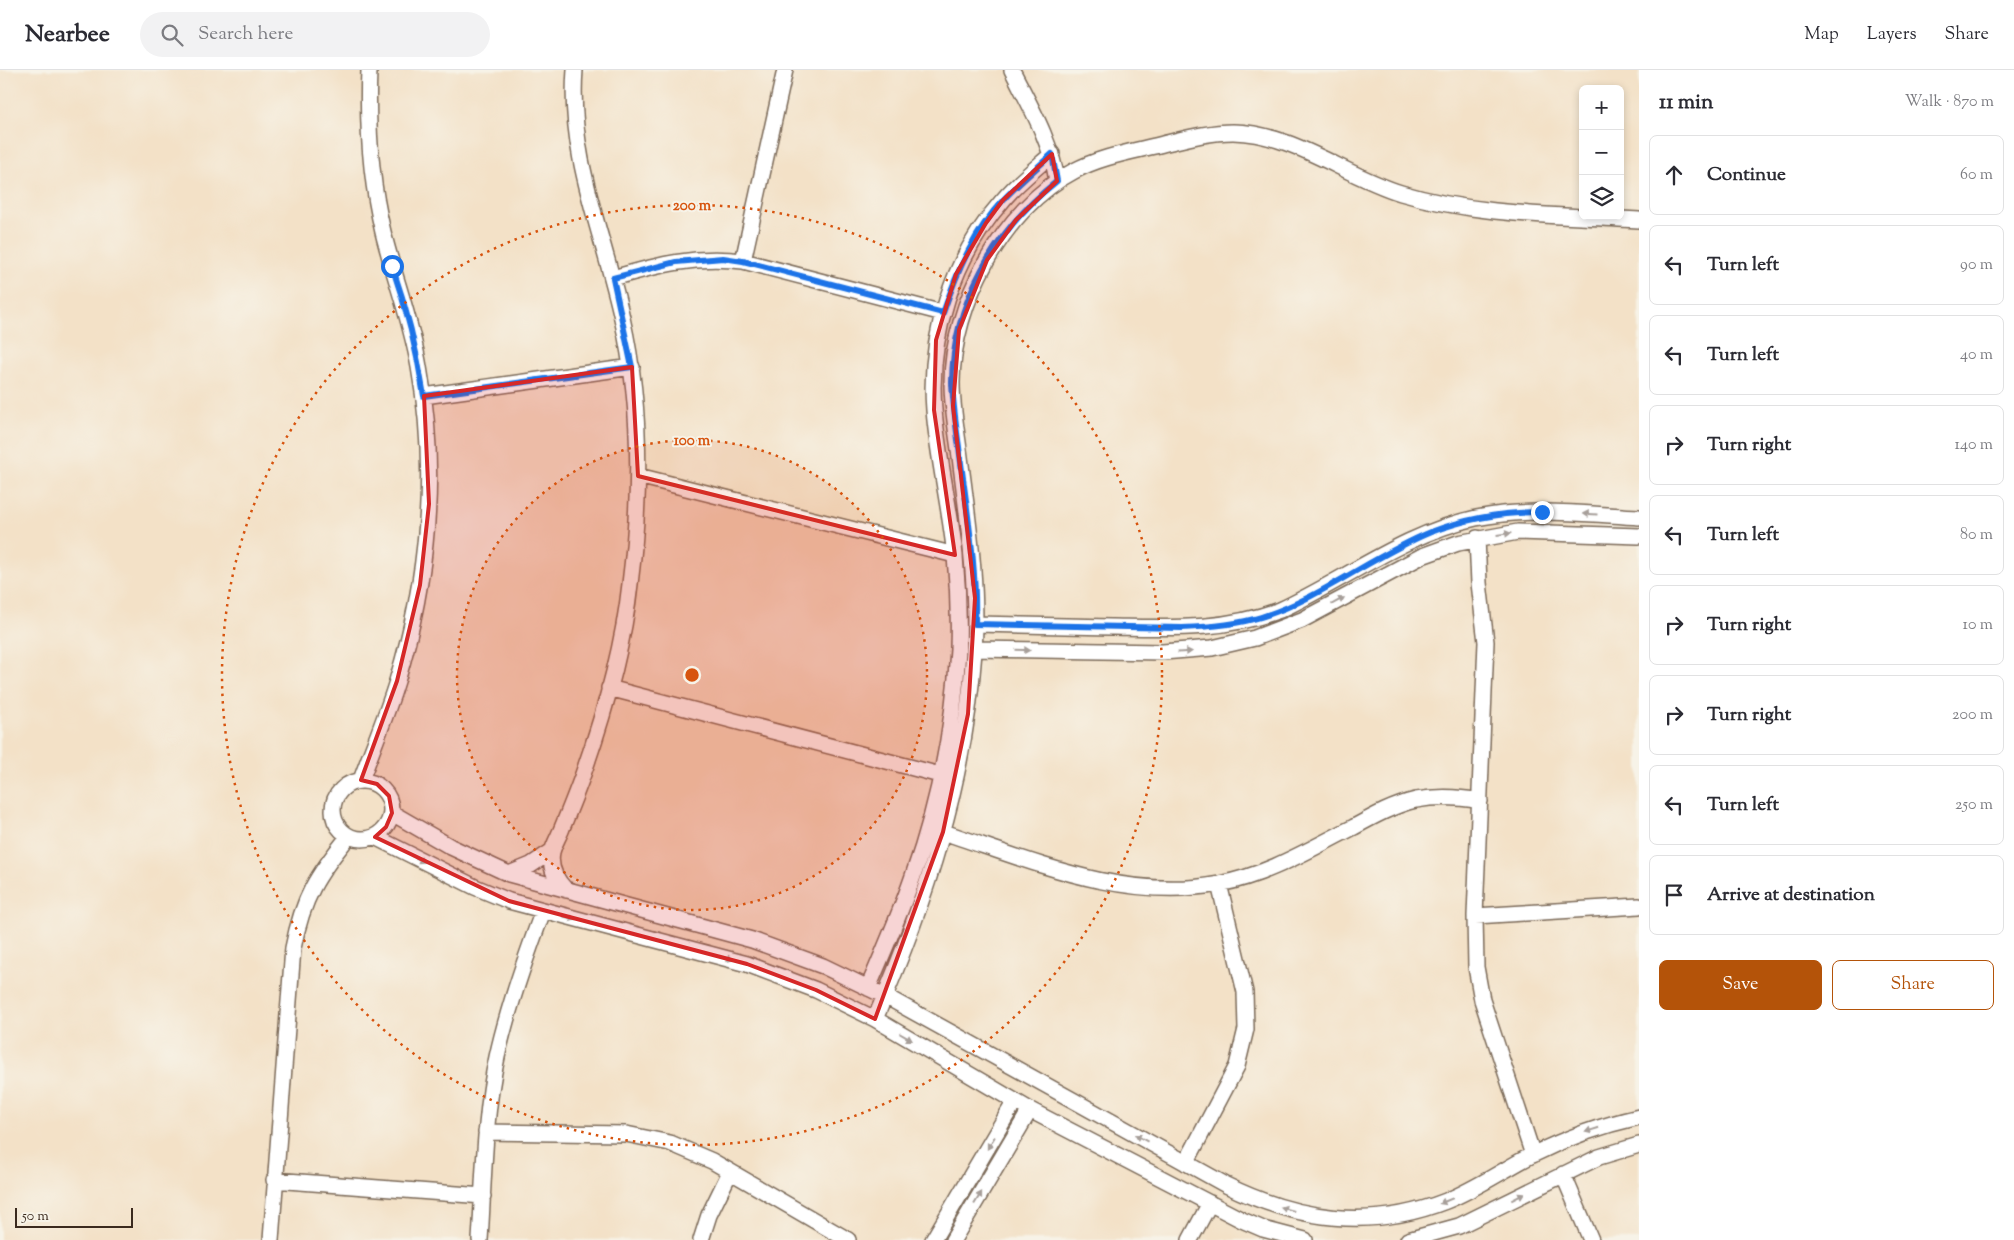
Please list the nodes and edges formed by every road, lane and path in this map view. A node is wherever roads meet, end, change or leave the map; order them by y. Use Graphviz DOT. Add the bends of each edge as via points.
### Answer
graph roads {
  1 [pos="369,70"];
  2 [pos="574,70"];
  3 [pos="785,70"];
  4 [pos="1012,70"];
  5 [pos="1052,154"];
  6 [pos="1057,181"];
  7 [pos="1639,220"];
  8 [pos="743,261"];
  9 [pos="613,278"];
  10 [pos="943,313"];
  11 [pos="632,367"];
  12 [pos="424,396"];
  13 [pos="638,476"];
  14 [pos="1639,516"];
  15 [pos="1639,536"];
  16 [pos="1477,538"];
  17 [pos="955,555"];
  18 [pos="975,624"];
  19 [pos="974,648"];
  20 [pos="609,688"];
  21 [pos="940,775"];
  22 [pos="361,780"];
  23 [pos="1480,801"];
  24 [pos="392,814"];
  25 [pos="943,832"];
  26 [pos="349,836"];
  27 [pos="374,837"];
  28 [pos="552,851"];
  29 [pos="510,874"];
  30 [pos="1219,884"];
  31 [pos="566,890"];
  32 [pos="1639,906"];
  33 [pos="543,911"];
  34 [pos="1475,916"];
  35 [pos="868,988"];
  36 [pos="885,996"];
  37 [pos="875,1019"];
  38 [pos="1015,1100"];
  39 [pos="1030,1110"];
  40 [pos="1639,1116"];
  41 [pos="486,1132"];
  42 [pos="1639,1144"];
  43 [pos="1533,1155"];
  44 [pos="1186,1164"];
  45 [pos="730,1172"];
  46 [pos="1563,1174"];
  47 [pos="274,1180"];
  48 [pos="483,1196"];
  49 [pos="1210,1202"];
  50 [pos="271,1240"];
  51 [pos="480,1240"];
  52 [pos="701,1240"];
  53 [pos="848,1240"];
  54 [pos="933,1240"];
  55 [pos="952,1240"];
  56 [pos="1190,1240"];
  57 [pos="1305,1240"];
  58 [pos="1408,1240"];
  59 [pos="1591,1240"];
  1 -- 12 [label="street" via="368,127 376,198 412,333"];
  2 -- 9 [label="street" via="578,151 593,216"];
  3 -- 8 [label="street"];
  4 -- 5 [label="street"];
  5 -- 6 [label="street"];
  5 -- 10 [label="street" via="1003,200 986,223 956,274"];
  6 -- 7 [label="street" via="1084,166 1113,156 1203,134 1237,132 1271,138 1376,184 1448,205 1506,213"];
  6 -- 18 [label="street" via="1016,220 987,260 958,330 953,406 973,559"];
  8 -- 9 [label="street" via="691,259"];
  8 -- 10 [label="street"];
  9 -- 11 [label="street"];
  10 -- 17 [label="street" via="936,340 934,410"];
  11 -- 12 [label="street"];
  11 -- 13 [label="street"];
  12 -- 22 [label="street" via="429,504 420,585 397,682"];
  13 -- 17 [label="street"];
  13 -- 20 [label="street" via="630,586"];
  14 -- 18 [label="street, one-way" via="1520,512 1475,518 1410,542 1280,610 1222,626"];
  16 -- 15 [label="street, one-way" via="1518,532"];
  19 -- 16 [label="street, one-way" via="1163,652 1212,648 1279,630 1422,556"];
  16 -- 23 [label="street" via="1486,642"];
  17 -- 21 [label="street" via="958,652"];
  18 -- 19 [label="street"];
  19 -- 25 [label="street" via="963,743"];
  20 -- 21 [label="street"];
  20 -- 28 [label="street" via="582,777"];
  21 -- 35 [label="street" via="913,875"];
  22 -- 24 [label="street" via="384,789 392,805"];
  22 -- 26 [label="street" via="345,786 334,800 337,825"];
  23 -- 30 [label="street" via="1448,797 1402,804 1269,870"];
  23 -- 34 [label="street"];
  24 -- 27 [label="street" via="386,827"];
  24 -- 29 [label="street" via="451,847"];
  25 -- 30 [label="street" via="1092,880 1117,885 1167,889"];
  25 -- 36 [label="street"];
  26 -- 27 [label="street"];
  26 -- 47 [label="street" via="314,882 296,931"];
  27 -- 33 [label="street, one-way" via="475,887"];
  28 -- 29 [label="street"];
  28 -- 31 [label="street" via="553,870"];
  29 -- 31 [label="street"];
  30 -- 44 [label="street" via="1245,992 1246,1029 1237,1066"];
  31 -- 35 [label="street" via="752,940 823,966"];
  32 -- 34 [label="street"];
  33 -- 37 [label="street, one-way" via="747,964 816,990"];
  33 -- 41 [label="street" via="518,980 503,1035"];
  34 -- 43 [label="street" via="1476,967 1482,1000"];
  35 -- 36 [label="street"];
  36 -- 37 [label="street"];
  44 -- 36 [label="street, one-way"];
  37 -- 38 [label="street, one-way"];
  38 -- 39 [label="street"];
  38 -- 54 [label="street, one-way"];
  39 -- 49 [label="street"];
  55 -- 39 [label="street, one-way"];
  40 -- 43 [label="street, one-way" via="1587,1132"];
  41 -- 45 [label="street" via="648,1137 692,1151"];
  41 -- 48 [label="street"];
  42 -- 46 [label="street" via="1599,1157"];
  43 -- 44 [label="street, one-way" via="1446,1201 1408,1213 1367,1218 1327,1217 1287,1210 1249,1196"];
  45 -- 52 [label="street"];
  45 -- 53 [label="street"];
  58 -- 46 [label="street, one-way" via="1472,1220"];
  46 -- 59 [label="street"];
  47 -- 48 [label="street"];
  47 -- 50 [label="street"];
  48 -- 51 [label="street"];
  49 -- 56 [label="street"];
  49 -- 57 [label="street" via="1242,1220"];
}
